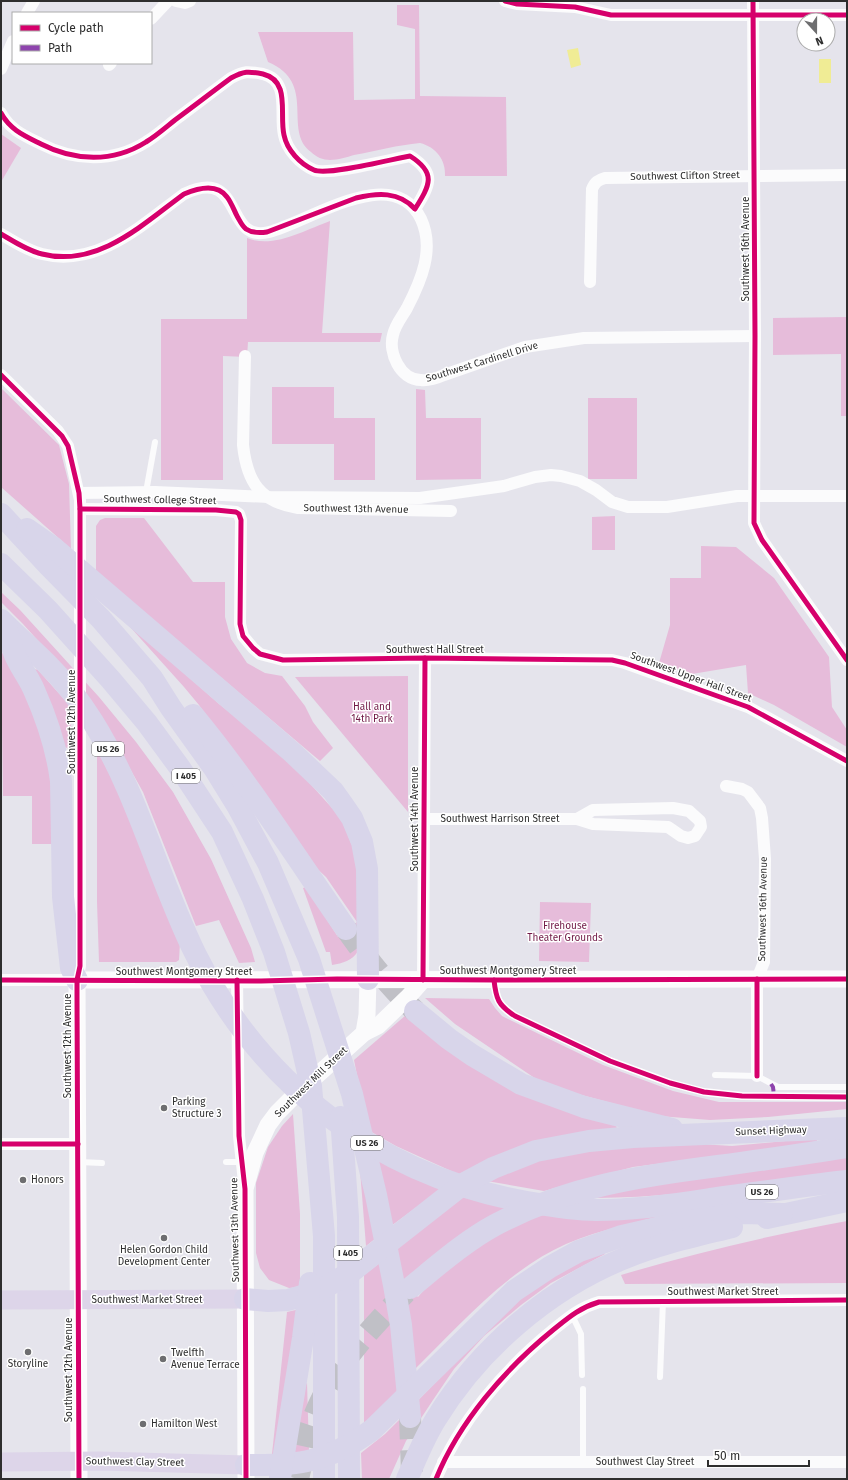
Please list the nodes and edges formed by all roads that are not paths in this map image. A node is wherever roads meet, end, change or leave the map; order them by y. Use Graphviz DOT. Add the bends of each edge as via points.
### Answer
graph roads {
  1 [pos="34,1"];
  2 [pos="168,1"];
  3 [pos="176,1"];
  4 [pos="190,1"];
  5 [pos="505,1"];
  6 [pos="753,1"];
  7 [pos="588,6"];
  8 [pos="28,12"];
  9 [pos="753,15"];
  10 [pos="847,15"];
  11 [pos="152,18"];
  12 [pos="12,43"];
  13 [pos="1,69"];
  14 [pos="1,113"];
  15 [pos="754,175"];
  16 [pos="847,175"];
  17 [pos="415,209"];
  18 [pos="1,234"];
  19 [pos="590,282"];
  20 [pos="755,336"];
  21 [pos="245,356"];
  22 [pos="1,375"];
  23 [pos="155,442"];
  24 [pos="146,492"];
  25 [pos="79,493"];
  26 [pos="753,496"];
  27 [pos="847,496"];
  28 [pos="269,497"];
  29 [pos="451,511"];
  30 [pos="1,513"];
  31 [pos="80,513"];
  32 [pos="1,564"];
  33 [pos="4,623"];
  34 [pos="260,654"];
  35 [pos="425,658"];
  36 [pos="612,660"];
  37 [pos="847,660"];
  38 [pos="152,678"];
  39 [pos="847,761"];
  40 [pos="726,786"];
  41 [pos="424,819"];
  42 [pos="577,819"];
  43 [pos="346,930"];
  44 [pos="847,978"];
  45 [pos="368,979"];
  46 [pos="757,979"];
  47 [pos="1,980"];
  48 [pos="77,980"];
  49 [pos="237,980"];
  50 [pos="424,980"];
  51 [pos="415,1011"];
  52 [pos="331,1028"];
  53 [pos="358,1038"];
  54 [pos="715,1075"];
  55 [pos="757,1076"];
  56 [pos="847,1087"];
  57 [pos="847,1128"];
  58 [pos="694,1134"];
  59 [pos="1,1144"];
  60 [pos="78,1144"];
  61 [pos="847,1147"];
  62 [pos="78,1162"];
  63 [pos="226,1162"];
  64 [pos="242,1162"];
  65 [pos="102,1163"];
  66 [pos="847,1181"];
  67 [pos="245,1189"];
  68 [pos="847,1201"];
  69 [pos="782,1214"];
  70 [pos="324,1236"];
  71 [pos="410,1288"];
  72 [pos="245,1299"];
  73 [pos="1,1300"];
  74 [pos="78,1300"];
  75 [pos="847,1300"];
  76 [pos="663,1301"];
  77 [pos="572,1315"];
  78 [pos="582,1375"];
  79 [pos="660,1377"];
  80 [pos="583,1389"];
  81 [pos="410,1417"];
  82 [pos="1,1462"];
  83 [pos="443,1462"];
  84 [pos="583,1462"];
  85 [pos="847,1462"];
  86 [pos="79,1470"];
  87 [pos="246,1472"];
  88 [pos="274,1472"];
  89 [pos="324,1479"];
  90 [pos="349,1479"];
  91 [pos="407,1479"];
  92 [pos="436,1479"];
  1 -- 8 [label="street"];
  2 -- 11 [label="street"];
  3 -- 4 [label="street"];
  5 -- 7 [label="street"];
  6 -- 9 [label="street, Southwest 16th Avenue"];
  7 -- 9 [label="street" via="611,16"];
  9 -- 10 [label="street"];
  9 -- 15 [label="street, Southwest 16th Avenue"];
  12 -- 13 [label="street"];
  14 -- 17 [label="street" via="16,132 48,148 80,157 104,158 119,155 145,143 231,78 244,72 267,75 278,83 283,98 284,134 291,152 302,163 315,171 336,171 410,156 419,162 428,175 429,184"];
  15 -- 16 [label="street, Southwest Clifton Street"];
  15 -- 19 [label="street, Southwest Clifton Street" via="605,178 596,181 592,189"];
  15 -- 20 [label="street, Southwest 16th Avenue"];
  17 -- 18 [label="street, Southwest Cardinell Drive" via="410,203 396,197 370,195 260,233 246,229 241,224 222,192 203,188 184,194 116,243 93,252 73,256 42,254"];
  17 -- 20 [label="street, Southwest Cardinell Drive" via="425,229 426,262 418,285 395,329 391,345 392,353 404,373 419,381 525,347 584,338"];
  20 -- 26 [label="street, Southwest 16th Avenue"];
  21 -- 28 [label="street, Southwest 13th Avenue" via="244,456 254,484"];
  22 -- 25 [label="street" via="62,436 68,446"];
  23 -- 24 [label="lane"];
  24 -- 25 [label="street, Southwest College Street"];
  24 -- 28 [label="street, Southwest College Street"];
  25 -- 31 [label="street, Southwest 12th Avenue"];
  26 -- 27 [label="street, Southwest College Street"];
  26 -- 28 [label="street, Southwest College Street" via="667,506 628,507 612,502 580,481 551,475 504,486 420,498"];
  26 -- 37 [label="street" via="754,523 762,540"];
  28 -- 29 [label="street, Southwest 13th Avenue" via="290,506 312,509"];
  30 -- 38 [label="highway, I 405" via="101,619"];
  30 -- 45 [label="highway" via="54,548 293,753 333,791 352,818 362,842 367,869"];
  31 -- 34 [label="street, Southwest College Street" via="216,510 239,514 240,624 243,636"];
  31 -- 48 [label="street, Southwest 12th Avenue" via="80,966"];
  32 -- 70 [label="highway, I 405" via="48,610 134,707 180,768 222,832 274,952 299,1033 311,1086"];
  33 -- 48 [label="highway" via="15,655 43,710 59,765 62,781 63,897 71,968"];
  33 -- 66 [label="highway, US 26" via="47,664 93,722 131,798 195,953 232,1017 255,1047 280,1073 334,1121 378,1151 448,1182 477,1191 512,1200 595,1210 676,1204"];
  34 -- 35 [label="street, Southwest Hall Street" via="284,660"];
  35 -- 36 [label="street, Southwest Hall Street"];
  35 -- 41 [label="street, Southwest 14th Avenue"];
  36 -- 39 [label="street, Southwest Upper Hall Street" via="748,707"];
  38 -- 43 [label="highway" via="187,707 226,757"];
  38 -- 52 [label="highway, I 405" via="214,768 256,840 309,959"];
  40 -- 46 [label="street, Southwest 16th Avenue" via="748,792 762,813 765,859 764,962"];
  41 -- 42 [label="street, Southwest Harrison Street"];
  41 -- 50 [label="street, Southwest 14th Avenue"];
  42 -- 42 [label="street, Southwest Harrison Street" via="593,824 668,827 688,838 695,836 701,827 700,821 689,811 673,808 593,810"];
  44 -- 46 [label="main road, Southwest Montgomery Street"];
  45 -- 49 [label="main road, Southwest Montgomery Street"];
  45 -- 50 [label="main road, Southwest Montgomery Street"];
  45 -- 53 [label="main road" via="367,1015"];
  46 -- 50 [label="main road, Southwest Montgomery Street"];
  46 -- 55 [label="street, Southwest 16th Avenue"];
  47 -- 48 [label="street, Southwest Montgomery Street"];
  48 -- 49 [label="main road, Southwest Montgomery Street"];
  48 -- 60 [label="main road, Southwest 12th Avenue"];
  49 -- 64 [label="street, Southwest 13th Avenue" via="239,1136"];
  50 -- 53 [label="main road, Southwest Mill Street" via="378,1026"];
  51 -- 58 [label="highway" via="472,1055 521,1084 584,1107"];
  52 -- 81 [label="highway" via="352,1094 376,1195 401,1325"];
  52 -- 90 [label="highway, I 405" via="348,1217"];
  53 -- 67 [label="main road, Southwest Mill Street" via="293,1097 268,1125 253,1157"];
  54 -- 55 [label="lane"];
  55 -- 56 [label="lane" via="778,1087"];
  57 -- 58 [label="highway, Sunset Highway"];
  58 -- 72 [label="highway" via="589,1141 518,1157 463,1184 351,1272 319,1291 288,1300"];
  59 -- 60 [label="street"];
  60 -- 62 [label="main road, Southwest 12th Avenue"];
  61 -- 71 [label="highway" via="659,1174 598,1185 561,1196 494,1225 460,1247"];
  62 -- 65 [label="lane"];
  62 -- 74 [label="main road, Southwest 12th Avenue"];
  63 -- 64 [label="lane"];
  64 -- 67 [label="street, Southwest 13th Avenue"];
  67 -- 72 [label="main road, Southwest 13th Avenue"];
  68 -- 69 [label="highway"];
  69 -- 88 [label="highway" via="740,1213 679,1223 622,1236 579,1251 514,1291 372,1430 341,1450"];
  69 -- 91 [label="highway" via="625,1258 587,1276 545,1303 518,1323 484,1356 454,1392 432,1426"];
  70 -- 88 [label="highway" via="311,1278 303,1338"];
  70 -- 89 [label="highway, I 405"];
  72 -- 74 [label="main road, Southwest Market Street"];
  72 -- 87 [label="main road, Southwest 13th Avenue"];
  73 -- 74 [label="main road, Southwest Market Street"];
  74 -- 86 [label="main road, Southwest 12th Avenue"];
  75 -- 76 [label="street, Southwest Market Street"];
  76 -- 77 [label="street, Southwest Market Street" via="599,1302 585,1306"];
  76 -- 79 [label="lane"];
  77 -- 78 [label="lane" via="581,1334"];
  77 -- 83 [label="street" via="542,1338 494,1387"];
  80 -- 84 [label="lane"];
  82 -- 86 [label="main road, Southwest Clay Street"];
  83 -- 84 [label="street, Southwest Clay Street"];
  83 -- 92 [label="street"];
  84 -- 85 [label="street, Southwest Clay Street"];
  86 -- 87 [label="main road, Southwest Clay Street"];
  87 -- 88 [label="highway"];
}
